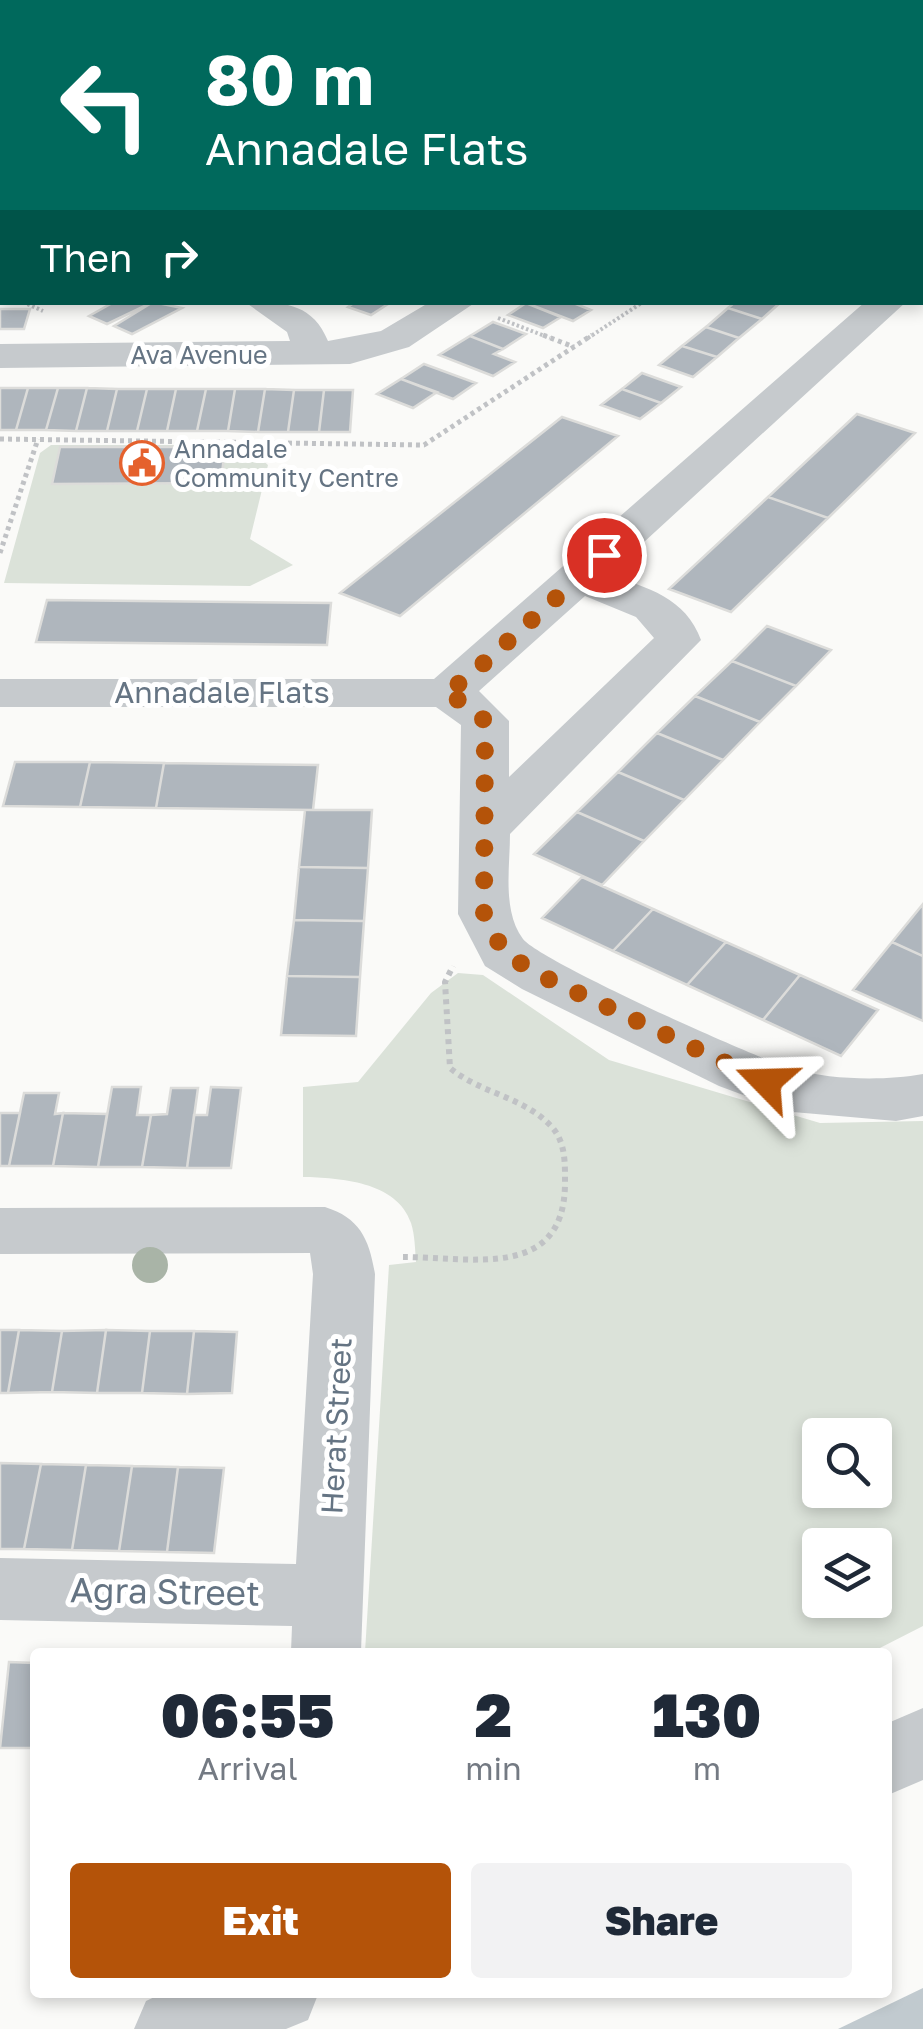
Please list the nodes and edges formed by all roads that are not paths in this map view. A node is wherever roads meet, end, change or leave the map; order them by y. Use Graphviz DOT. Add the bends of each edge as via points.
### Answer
graph roads {
  1 [pos="268,305"];
  2 [pos="885,305"];
  3 [pos="475,309"];
  4 [pos="315,355"];
  5 [pos="0,356"];
  6 [pos="576,579"];
  7 [pos="0,693"];
  8 [pos="444,693"];
  9 [pos="484,830"];
  10 [pos="923,1094"];
  11 [pos="0,1231"];
  12 [pos="0,1589"];
  13 [pos="328,1624"];
  14 [pos="923,1742"];
  15 [pos="892,1758"];
  16 [pos="263,1998"];
  17 [pos="174,2029"];
  1 -- 4 [label="street" via="303,326"];
  2 -- 6 [label="street"];
  3 -- 4 [label="street, Ava Avenue" via="370,349"];
  4 -- 5 [label="street, Ava Avenue"];
  6 -- 8 [label="street"];
  6 -- 9 [label="street" via="664,615 678,640"];
  7 -- 8 [label="street, Annadale Flats"];
  8 -- 9 [label="street" via="485,721"];
  9 -- 10 [label="street" via="484,914 504,953 542,976 739,1072 793,1091 896,1100"];
  11 -- 13 [label="street, Herat Street" via="321,1246"];
  12 -- 13 [label="street, Agra Street"];
  14 -- 15 [label="street"];
  16 -- 17 [label="street"];
}
